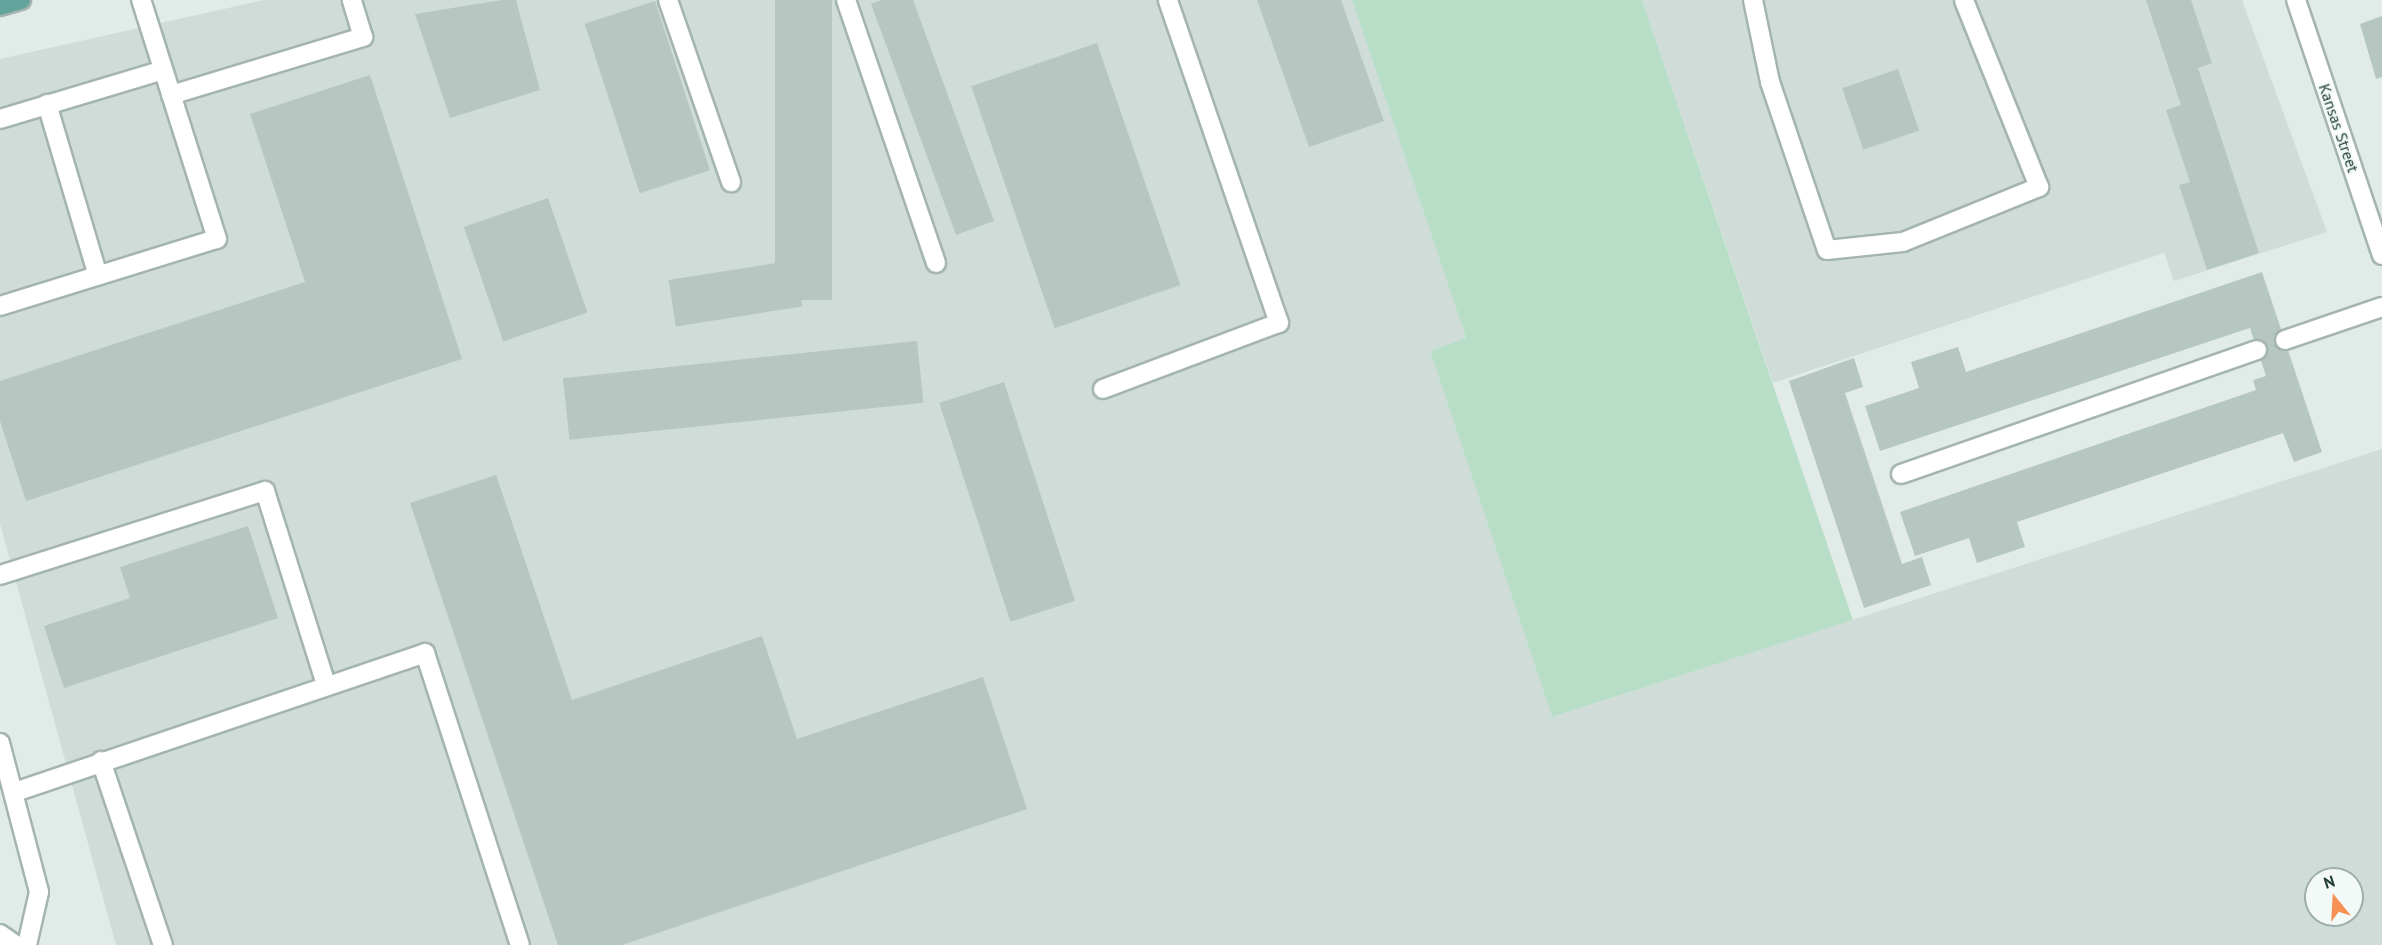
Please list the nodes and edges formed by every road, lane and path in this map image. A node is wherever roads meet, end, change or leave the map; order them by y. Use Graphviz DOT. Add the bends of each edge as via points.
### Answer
graph roads {
  1 [pos="21,0"];
  2 [pos="141,0"];
  3 [pos="352,0"];
  4 [pos="668,0"];
  5 [pos="846,0"];
  6 [pos="1168,0"];
  7 [pos="1753,0"];
  8 [pos="1964,0"];
  9 [pos="2296,0"];
  10 [pos="0,6"];
  11 [pos="164,70"];
  12 [pos="171,94"];
  13 [pos="47,104"];
  14 [pos="0,119"];
  15 [pos="731,182"];
  16 [pos="2382,255"];
  17 [pos="936,263"];
  18 [pos="98,276"];
  19 [pos="0,306"];
  20 [pos="2382,307"];
  21 [pos="2285,340"];
  22 [pos="2257,350"];
  23 [pos="1103,389"];
  24 [pos="1901,474"];
  25 [pos="0,575"];
  26 [pos="326,684"];
  27 [pos="0,743"];
  28 [pos="101,761"];
  29 [pos="15,792"];
  30 [pos="0,934"];
  31 [pos="16,945"];
  32 [pos="27,945"];
  33 [pos="163,945"];
  34 [pos="520,945"];
  1 -- 10 [label="main road"];
  2 -- 11 [label="street"];
  3 -- 12 [label="street" via="363,37"];
  4 -- 15 [label="street"];
  5 -- 17 [label="street"];
  6 -- 23 [label="street" via="1279,323"];
  7 -- 8 [label="street" via="1770,82 1827,250 1903,242 2039,187"];
  9 -- 16 [label="street, Kansas Street"];
  11 -- 12 [label="street"];
  11 -- 13 [label="street"];
  12 -- 18 [label="street" via="217,239"];
  13 -- 14 [label="street"];
  13 -- 18 [label="street"];
  18 -- 19 [label="street"];
  20 -- 21 [label="street"];
  22 -- 24 [label="street"];
  25 -- 26 [label="street" via="265,491"];
  26 -- 28 [label="street"];
  26 -- 34 [label="street" via="425,653"];
  27 -- 29 [label="street"];
  28 -- 29 [label="street"];
  28 -- 33 [label="street"];
  29 -- 32 [label="street" via="39,892"];
  30 -- 31 [label="street"];
}
